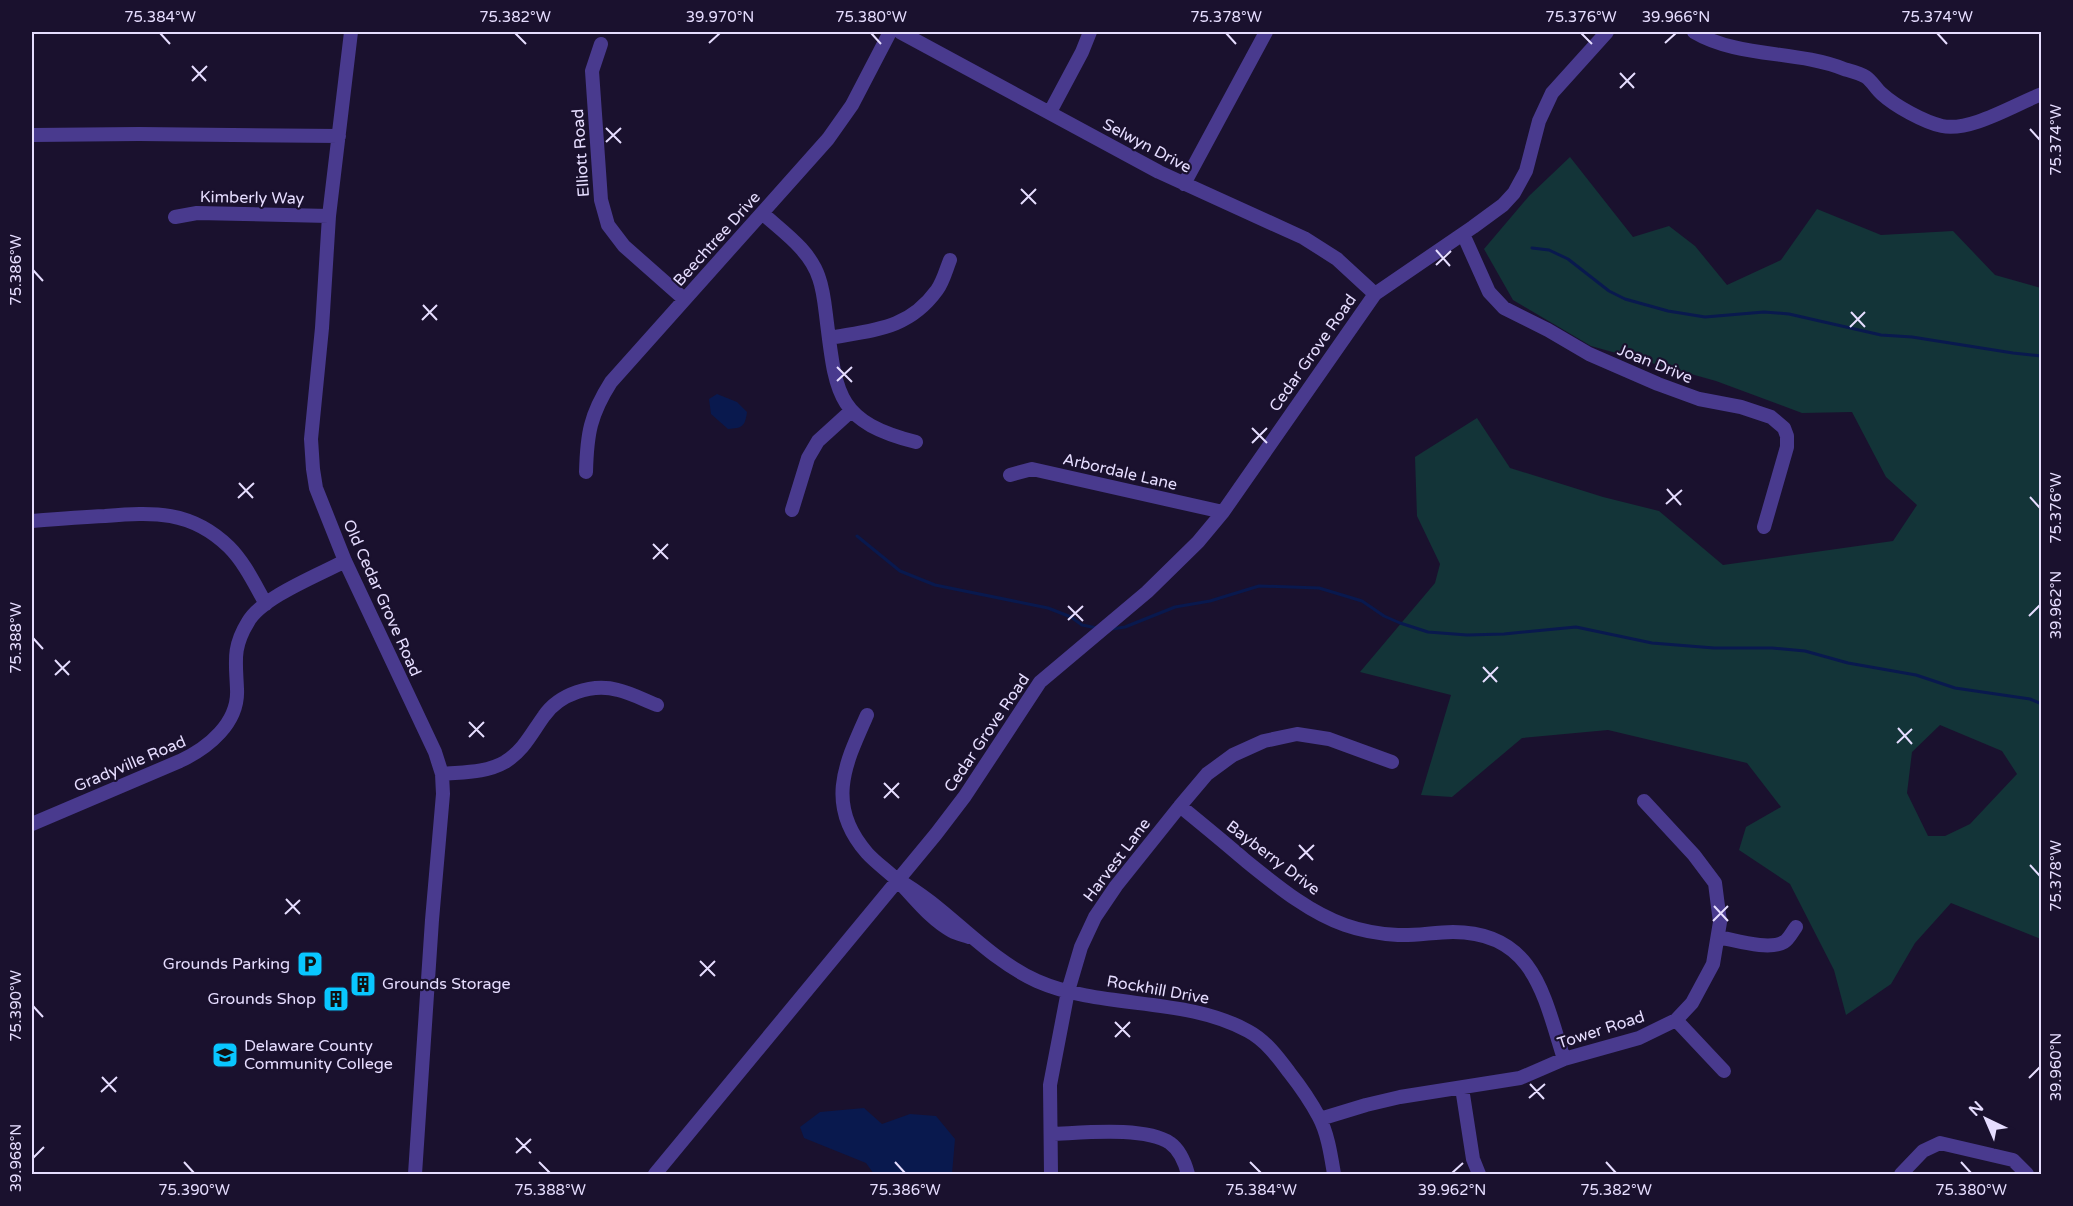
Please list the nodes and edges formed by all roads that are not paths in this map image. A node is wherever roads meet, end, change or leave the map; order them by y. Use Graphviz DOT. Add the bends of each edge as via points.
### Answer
graph roads {
  1 [pos="351,32"];
  2 [pos="890,32"];
  3 [pos="900,32"];
  4 [pos="1090,32"];
  5 [pos="1266,32"];
  6 [pos="1607,32"];
  7 [pos="1694,32"];
  8 [pos="601,44"];
  9 [pos="2042,93"];
  10 [pos="1050,112"];
  11 [pos="32,135"];
  12 [pos="339,136"];
  13 [pos="1184,184"];
  14 [pos="762,213"];
  15 [pos="175,216"];
  16 [pos="329,216"];
  17 [pos="1463,234"];
  18 [pos="950,260"];
  19 [pos="1375,294"];
  20 [pos="684,299"];
  21 [pos="829,338"];
  22 [pos="851,411"];
  23 [pos="916,442"];
  24 [pos="586,472"];
  25 [pos="1010,475"];
  26 [pos="792,510"];
  27 [pos="1223,513"];
  28 [pos="32,521"];
  29 [pos="1764,527"];
  30 [pos="345,561"];
  31 [pos="266,604"];
  32 [pos="657,705"];
  33 [pos="867,715"];
  34 [pos="1392,762"];
  35 [pos="442,774"];
  36 [pos="1644,801"];
  37 [pos="1180,806"];
  38 [pos="32,824"];
  39 [pos="898,880"];
  40 [pos="1796,927"];
  41 [pos="1718,938"];
  42 [pos="1068,991"];
  43 [pos="1676,1020"];
  44 [pos="1564,1059"];
  45 [pos="1724,1071"];
  46 [pos="1462,1088"];
  47 [pos="1320,1119"];
  48 [pos="1051,1134"];
  49 [pos="415,1174"];
  50 [pos="654,1174"];
  51 [pos="1051,1174"];
  52 [pos="1188,1174"];
  53 [pos="1334,1174"];
  54 [pos="1479,1174"];
  55 [pos="1901,1174"];
  56 [pos="2027,1174"];
  1 -- 12 [label="street, Old Cedar Grove Road"];
  2 -- 14 [label="street, Beechtree Drive" via="840,123"];
  3 -- 10 [label="street, Selwyn Drive"];
  4 -- 10 [label="street"];
  5 -- 13 [label="street"];
  6 -- 17 [label="street, Cedar Grove Road" via="1552,93 1539,122 1526,171 1514,193"];
  7 -- 9 [label="street" via="1707,40 1736,47 1841,67 1865,77 1883,95 1916,116 1943,126 1990,118"];
  8 -- 20 [label="street, Elliott Road" via="592,71 601,200 608,225 624,246"];
  10 -- 13 [label="street, Selwyn Drive"];
  11 -- 12 [label="street"];
  12 -- 16 [label="street, Old Cedar Grove Road"];
  13 -- 19 [label="street, Selwyn Drive" via="1312,243"];
  14 -- 20 [label="street, Beechtree Drive"];
  14 -- 21 [label="street" via="813,263 824,295"];
  15 -- 16 [label="street, Kimberly Way"];
  16 -- 30 [label="street, Old Cedar Grove Road" via="312,462 316,488"];
  17 -- 19 [label="street, Cedar Grove Road"];
  17 -- 29 [label="street, Joan Drive" via="1489,292 1504,309 1588,354 1658,384 1777,420 1787,436 1787,447"];
  18 -- 21 [label="street" via="938,289 907,320"];
  19 -- 27 [label="street, Cedar Grove Road"];
  20 -- 24 [label="street, Beechtree Drive" via="598,402 590,424"];
  21 -- 22 [label="street" via="836,383"];
  22 -- 23 [label="street" via="877,430"];
  22 -- 26 [label="street" via="818,441 808,458"];
  25 -- 27 [label="street, Arbordale Lane" via="1032,469"];
  27 -- 39 [label="street, Cedar Grove Road" via="1147,592 1040,682 965,796"];
  28 -- 31 [label="street" via="142,513 177,516 205,529 229,547"];
  30 -- 31 [label="street, Gradyville Road"];
  30 -- 35 [label="street, Old Cedar Grove Road"];
  31 -- 38 [label="street, Gradyville Road" via="248,621 239,639 235,705 213,741 198,753"];
  32 -- 35 [label="street" via="617,689 572,694 546,713 522,749 504,762 480,770"];
  33 -- 39 [label="street, Rockhill Drive" via="844,769 845,811 857,839"];
  34 -- 37 [label="street, Harvest Lane" via="1329,739 1297,734 1264,741 1233,755 1207,774"];
  35 -- 49 [label="street, Old Cedar Grove Road"];
  36 -- 41 [label="street, Tower Road" via="1715,883"];
  37 -- 42 [label="street, Harvest Lane" via="1095,917"];
  37 -- 44 [label="street, Bayberry Drive" via="1284,891 1343,924 1400,936 1464,933 1484,936 1509,947 1526,962 1541,987"];
  39 -- 42 [label="street, Rockhill Drive" via="916,903 952,932 974,938 1009,966 1038,981"];
  39 -- 50 [label="street, Cedar Grove Road"];
  40 -- 41 [label="street" via="1786,941 1776,945"];
  41 -- 43 [label="street, Tower Road" via="1713,964 1692,1003"];
  42 -- 47 [label="street, Rockhill Drive" via="1183,1010 1222,1019 1250,1032 1275,1053"];
  42 -- 48 [label="street, Harvest Lane" via="1050,1085"];
  43 -- 44 [label="street, Tower Road" via="1639,1038"];
  43 -- 45 [label="street"];
  44 -- 46 [label="street, Tower Road" via="1520,1078"];
  46 -- 47 [label="street, Tower Road" via="1366,1105"];
  46 -- 54 [label="street"];
  47 -- 53 [label="street, Rockhill Drive"];
  48 -- 51 [label="street, Harvest Lane"];
  48 -- 52 [label="street" via="1153,1136 1171,1144"];
  55 -- 56 [label="street" via="1923,1151 1940,1143 2013,1160"];
}
